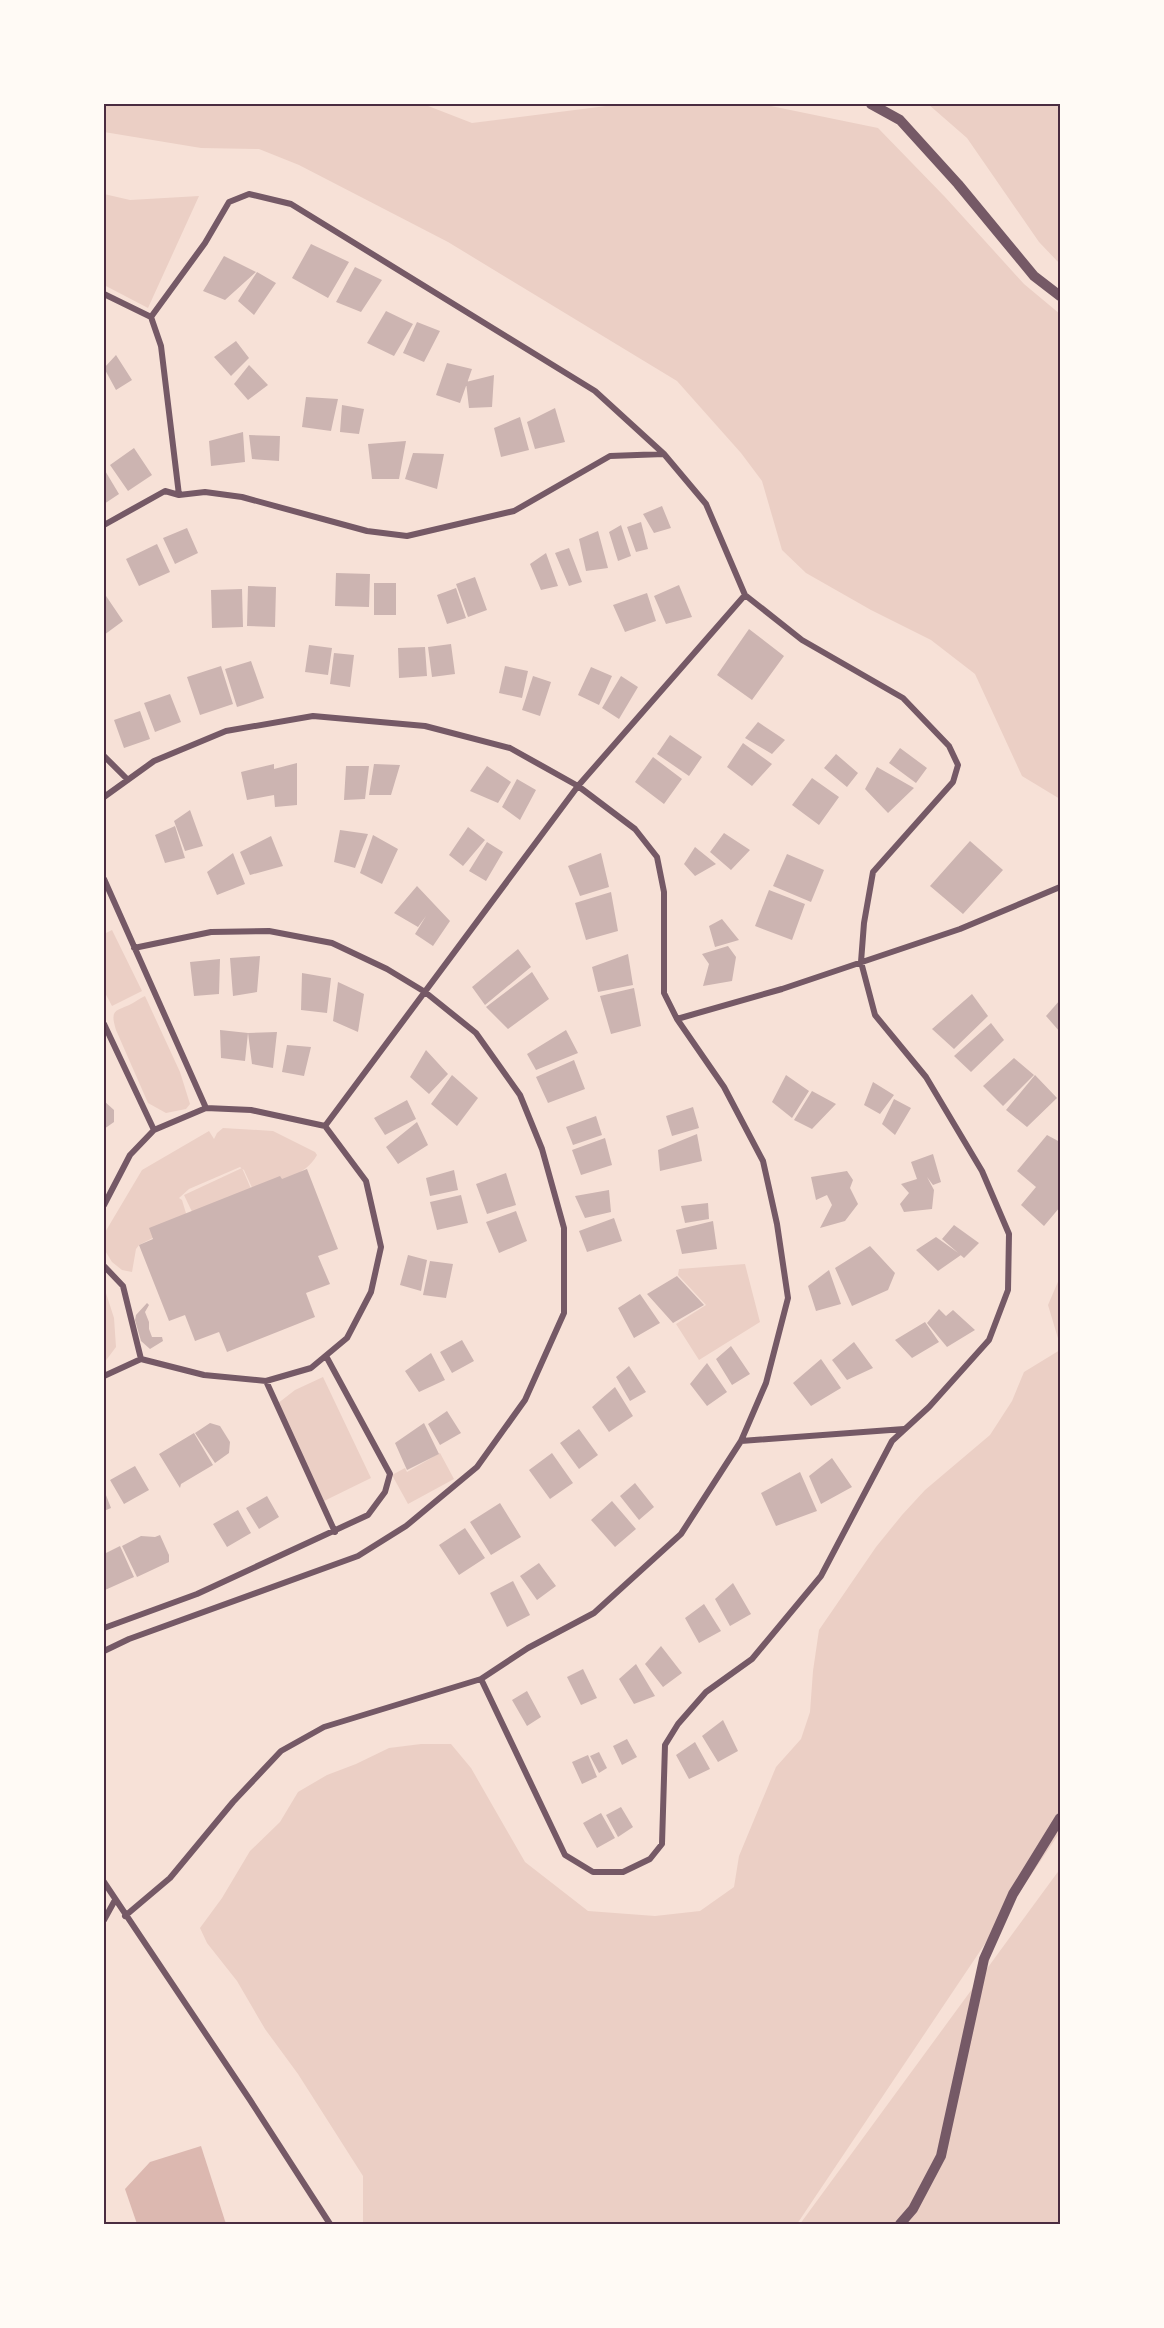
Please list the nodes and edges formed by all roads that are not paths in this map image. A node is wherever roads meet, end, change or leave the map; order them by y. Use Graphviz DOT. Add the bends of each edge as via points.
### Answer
graph roads {
  1 [pos="872,104"];
  2 [pos="104,294"];
  3 [pos="1060,296"];
  4 [pos="152,316"];
  5 [pos="664,454"];
  6 [pos="179,495"];
  7 [pos="104,525"];
  8 [pos="745,595"];
  9 [pos="104,756"];
  10 [pos="128,780"];
  11 [pos="578,786"];
  12 [pos="104,797"];
  13 [pos="104,879"];
  14 [pos="1060,887"];
  15 [pos="134,948"];
  16 [pos="861,962"];
  17 [pos="425,992"];
  18 [pos="677,1019"];
  19 [pos="104,1024"];
  20 [pos="206,1108"];
  21 [pos="325,1126"];
  22 [pos="154,1130"];
  23 [pos="104,1205"];
  24 [pos="104,1266"];
  25 [pos="326,1356"];
  26 [pos="141,1359"];
  27 [pos="104,1376"];
  28 [pos="266,1381"];
  29 [pos="904,1430"];
  30 [pos="741,1441"];
  31 [pos="335,1532"];
  32 [pos="104,1628"];
  33 [pos="104,1651"];
  34 [pos="481,1679"];
  35 [pos="1060,1818"];
  36 [pos="104,1882"];
  37 [pos="115,1900"];
  38 [pos="125,1916"];
  39 [pos="104,1920"];
  40 [pos="330,2224"];
  41 [pos="900,2224"];
  1 -- 3 [label="street" via="900,120 1034,276"];
  2 -- 4 [label="street"];
  4 -- 5 [label="street" via="229,202 249,194 291,204 595,391"];
  4 -- 6 [label="street" via="161,346"];
  5 -- 6 [label="street" via="610,456 514,511 406,536 367,531 242,496 205,492"];
  5 -- 8 [label="street" via="706,504"];
  6 -- 7 [label="street" via="165,491"];
  8 -- 11 [label="street"];
  8 -- 16 [label="street" via="802,640 903,698 949,747 958,765 953,782 873,872"];
  9 -- 10 [label="street"];
  10 -- 11 [label="street" via="154,762 226,731 313,716 425,726 499,745"];
  10 -- 12 [label="street"];
  11 -- 17 [label="street"];
  11 -- 18 [label="street" via="635,830 657,857 664,892 664,993"];
  13 -- 15 [label="street"];
  14 -- 16 [label="street" via="960,929"];
  15 -- 17 [label="street" via="211,932 269,932 332,943"];
  15 -- 20 [label="street"];
  16 -- 18 [label="street"];
  16 -- 29 [label="street" via="875,1016 926,1077 981,1171 1009,1234 1008,1290 989,1340"];
  17 -- 21 [label="street"];
  17 -- 33 [label="street" via="476,1034 520,1095 542,1149 564,1228 564,1313 525,1400 477,1467 406,1526 358,1556 129,1638"];
  18 -- 30 [label="street" via="724,1087 764,1161 777,1224 788,1298 766,1383"];
  19 -- 22 [label="street"];
  20 -- 21 [label="street" via="251,1110"];
  20 -- 22 [label="street"];
  21 -- 25 [label="street" via="366,1181 381,1247 371,1292 347,1338"];
  22 -- 23 [label="street" via="130,1155"];
  24 -- 26 [label="street" via="123,1286"];
  25 -- 28 [label="street" via="311,1368"];
  25 -- 31 [label="street" via="390,1474 386,1492 368,1515"];
  26 -- 27 [label="street"];
  26 -- 28 [label="street" via="204,1375"];
  28 -- 31 [label="street"];
  29 -- 30 [label="street"];
  29 -- 34 [label="street" via="892,1441 821,1576 752,1659 706,1692 678,1724 665,1746 662,1844 650,1859 623,1872 594,1872 565,1855"];
  30 -- 34 [label="street" via="681,1534 594,1613 528,1648"];
  31 -- 32 [label="street" via="197,1594"];
  34 -- 38 [label="street" via="324,1727 281,1750 170,1878"];
  35 -- 41 [label="street" via="1013,1894 984,1959 941,2156 913,2209"];
  36 -- 37 [label="street"];
  37 -- 38 [label="street"];
  37 -- 39 [label="street"];
  38 -- 40 [label="street"];
}
